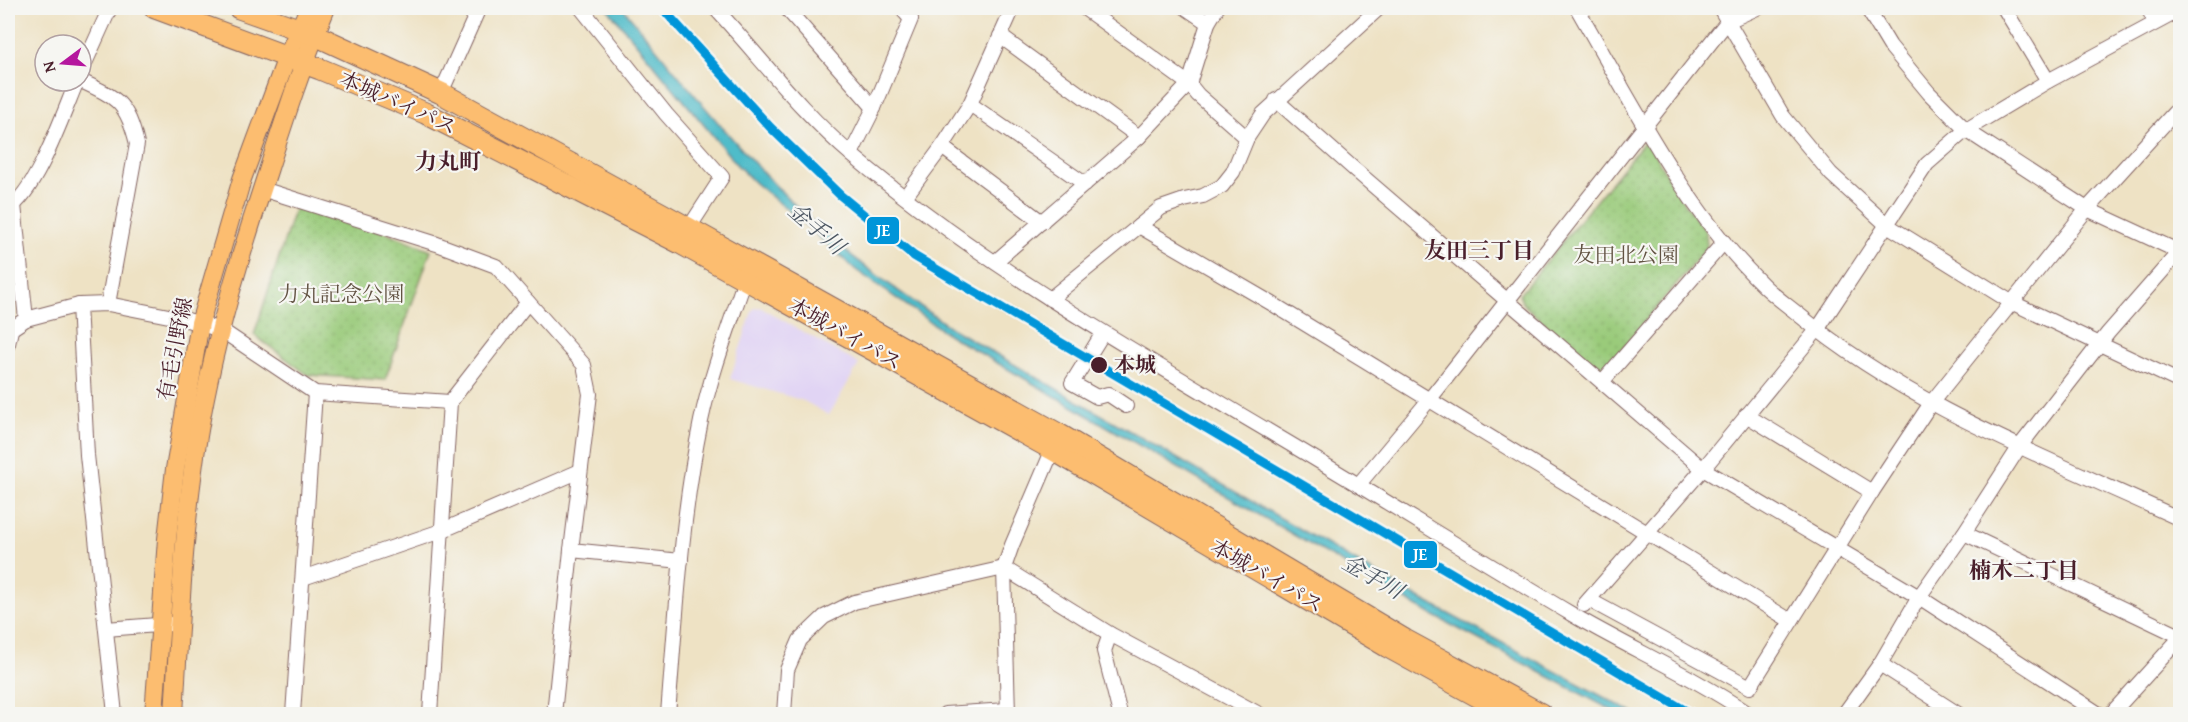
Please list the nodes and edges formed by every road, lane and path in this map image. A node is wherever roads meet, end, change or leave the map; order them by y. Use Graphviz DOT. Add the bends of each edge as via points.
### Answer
graph roads {
  1 [pos="110,8"];
  2 [pos="155,8"];
  3 [pos="239,8"];
  4 [pos="309,8"];
  5 [pos="326,8"];
  6 [pos="479,8"];
  7 [pos="581,8"];
  8 [pos="715,8"];
  9 [pos="786,8"];
  10 [pos="901,8"];
  11 [pos="1013,8"];
  12 [pos="1084,8"];
  13 [pos="1186,8"];
  14 [pos="1217,8"];
  15 [pos="1379,8"];
  16 [pos="1577,8"];
  17 [pos="1720,8"];
  18 [pos="1757,8"];
  19 [pos="1867,8"];
  20 [pos="2004,8"];
  21 [pos="2148,8"];
  22 [pos="2181,10"];
  23 [pos="915,13"];
  24 [pos="1728,21"];
  25 [pos="2155,22"];
  26 [pos="1208,23"];
  27 [pos="307,32"];
  28 [pos="1000,36"];
  29 [pos="93,46"];
  30 [pos="295,61"];
  31 [pos="2048,81"];
  32 [pos="1189,84"];
  33 [pos="93,87"];
  34 [pos="74,93"];
  35 [pos="441,93"];
  36 [pos="1276,100"];
  37 [pos="970,104"];
  38 [pos="874,108"];
  39 [pos="2181,109"];
  40 [pos="1646,126"];
  41 [pos="1966,130"];
  42 [pos="1139,137"];
  43 [pos="1247,138"];
  44 [pos="942,147"];
  45 [pos="851,154"];
  46 [pos="1085,184"];
  47 [pos="262,189"];
  48 [pos="905,197"];
  49 [pos="11,207"];
  50 [pos="2087,209"];
  51 [pos="1041,222"];
  52 [pos="1887,225"];
  53 [pos="1139,226"];
  54 [pos="684,235"];
  55 [pos="1724,242"];
  56 [pos="2180,252"];
  57 [pos="995,262"];
  58 [pos="748,271"];
  59 [pos="1050,299"];
  60 [pos="1506,300"];
  61 [pos="528,302"];
  62 [pos="2011,302"];
  63 [pos="108,304"];
  64 [pos="79,305"];
  65 [pos="26,320"];
  66 [pos="200,323"];
  67 [pos="9,330"];
  68 [pos="221,330"];
  69 [pos="1817,330"];
  70 [pos="1103,333"];
  71 [pos="8,344"];
  72 [pos="2102,344"];
  73 [pos="1602,382"];
  74 [pos="2181,382"];
  75 [pos="315,393"];
  76 [pos="1429,400"];
  77 [pos="450,402"];
  78 [pos="1931,403"];
  79 [pos="1126,406"];
  80 [pos="1746,415"];
  81 [pos="1056,442"];
  82 [pos="2020,446"];
  83 [pos="1702,469"];
  84 [pos="580,471"];
  85 [pos="1359,484"];
  86 [pos="1872,492"];
  87 [pos="2181,519"];
  88 [pos="441,531"];
  89 [pos="1648,531"];
  90 [pos="1964,533"];
  91 [pos="571,550"];
  92 [pos="1837,550"];
  93 [pos="681,561"];
  94 [pos="1004,568"];
  95 [pos="303,578"];
  96 [pos="1919,597"];
  97 [pos="1588,600"];
  98 [pos="1575,616"];
  99 [pos="1791,621"];
  100 [pos="160,624"];
  101 [pos="179,625"];
  102 [pos="106,629"];
  103 [pos="1110,634"];
  104 [pos="2181,637"];
  105 [pos="1880,664"];
  106 [pos="1008,712"];
  107 [pos="115,714"];
  108 [pos="154,714"];
  109 [pos="174,714"];
  110 [pos="293,714"];
  111 [pos="430,714"];
  112 [pos="554,714"];
  113 [pos="668,714"];
  114 [pos="784,714"];
  115 [pos="945,714"];
  116 [pos="1120,714"];
  117 [pos="1259,714"];
  118 [pos="1510,714"];
  119 [pos="1541,714"];
  120 [pos="1749,714"];
  121 [pos="1844,714"];
  122 [pos="1958,714"];
  123 [pos="2099,714"];
  124 [pos="2111,714"];
  1 -- 29 [label="street"];
  2 -- 30 [label="highway, 本城バイパス"];
  3 -- 27 [label="highway, 本城バイパス"];
  4 -- 27 [label="main road, 有毛引野線"];
  5 -- 27 [label="main road, 有毛引野線"];
  6 -- 35 [label="street"];
  7 -- 54 [label="street" via="722,177"];
  8 -- 45 [label="street" via="815,120"];
  9 -- 38 [label="street"];
  10 -- 23 [label="street"];
  11 -- 28 [label="street"];
  12 -- 32 [label="street"];
  13 -- 26 [label="street"];
  14 -- 26 [label="street"];
  15 -- 36 [label="street"];
  16 -- 40 [label="street"];
  17 -- 24 [label="street"];
  18 -- 24 [label="street"];
  19 -- 41 [label="street" via="1897,54"];
  20 -- 31 [label="street"];
  21 -- 25 [label="street"];
  22 -- 25 [label="street"];
  23 -- 38 [label="street"];
  24 -- 40 [label="street"];
  24 -- 52 [label="street" via="1783,116 1831,174"];
  25 -- 31 [label="street"];
  26 -- 32 [label="street"];
  27 -- 30 [label="main road, 有毛引野線"];
  27 -- 35 [label="highway, 本城バイパス"];
  28 -- 37 [label="street"];
  28 -- 42 [label="street"];
  30 -- 47 [label="main road, 有毛引野線"];
  30 -- 54 [label="highway, 本城バイパス" via="425,113"];
  30 -- 66 [label="main road, 有毛引野線" via="242,179"];
  31 -- 41 [label="street"];
  32 -- 42 [label="street"];
  32 -- 43 [label="street"];
  33 -- 63 [label="street" via="110,95 124,108 137,144"];
  34 -- 49 [label="street" via="35,178"];
  35 -- 54 [label="highway, 本城バイパス"];
  36 -- 43 [label="street"];
  36 -- 60 [label="street"];
  37 -- 44 [label="street"];
  37 -- 46 [label="street"];
  38 -- 45 [label="street"];
  39 -- 50 [label="street"];
  40 -- 55 [label="street" via="1689,196"];
  40 -- 60 [label="street"];
  41 -- 50 [label="street"];
  41 -- 52 [label="street" via="1927,164"];
  42 -- 46 [label="street"];
  43 -- 53 [label="street" via="1233,172 1222,186 1161,208"];
  44 -- 48 [label="street"];
  44 -- 51 [label="street"];
  45 -- 48 [label="street"];
  46 -- 51 [label="street"];
  47 -- 61 [label="street" via="437,244 496,267"];
  47 -- 68 [label="main road, 有毛引野線" via="237,264"];
  48 -- 57 [label="street"];
  49 -- 65 [label="street"];
  50 -- 56 [label="street"];
  50 -- 62 [label="street"];
  51 -- 57 [label="street"];
  52 -- 62 [label="street"];
  52 -- 69 [label="street"];
  53 -- 59 [label="street"];
  53 -- 76 [label="street"];
  54 -- 58 [label="highway, 本城バイパス"];
  55 -- 69 [label="street" via="1763,286"];
  55 -- 73 [label="street"];
  56 -- 72 [label="street"];
  57 -- 59 [label="street"];
  58 -- 81 [label="highway, 本城バイパス"];
  58 -- 93 [label="street" via="702,417"];
  59 -- 70 [label="street"];
  60 -- 73 [label="street"];
  60 -- 76 [label="street"];
  61 -- 77 [label="street"];
  61 -- 84 [label="street" via="584,365 590,394"];
  62 -- 72 [label="street"];
  62 -- 78 [label="street"];
  63 -- 64 [label="street"];
  63 -- 66 [label="street"];
  64 -- 65 [label="street"];
  64 -- 102 [label="street" via="87,455"];
  65 -- 67 [label="street"];
  66 -- 68 [label="street"];
  66 -- 100 [label="main road, 有毛引野線" via="175,469"];
  67 -- 71 [label="street"];
  68 -- 75 [label="street"];
  68 -- 101 [label="main road, 有毛引野線" via="193,468"];
  69 -- 78 [label="street" via="1868,367"];
  69 -- 80 [label="street"];
  70 -- 79 [label="street" via="1072,383 1097,397 1108,394"];
  70 -- 85 [label="street"];
  72 -- 74 [label="street"];
  72 -- 82 [label="street"];
  73 -- 83 [label="street"];
  75 -- 77 [label="street"];
  75 -- 95 [label="street"];
  76 -- 85 [label="street"];
  76 -- 89 [label="street"];
  77 -- 88 [label="street"];
  78 -- 82 [label="street"];
  78 -- 86 [label="street"];
  80 -- 83 [label="street"];
  80 -- 86 [label="street"];
  81 -- 94 [label="street"];
  81 -- 118 [label="highway, 本城バイパス" via="1388,647"];
  81 -- 119 [label="highway, 本城バイパス"];
  82 -- 87 [label="street"];
  82 -- 90 [label="street"];
  83 -- 89 [label="street"];
  83 -- 92 [label="street"];
  84 -- 88 [label="street"];
  84 -- 91 [label="street"];
  85 -- 98 [label="street"];
  86 -- 92 [label="street"];
  88 -- 95 [label="street"];
  88 -- 111 [label="street"];
  89 -- 97 [label="street"];
  89 -- 99 [label="street"];
  90 -- 96 [label="street"];
  90 -- 104 [label="street"];
  91 -- 93 [label="street"];
  91 -- 112 [label="street"];
  92 -- 96 [label="street"];
  92 -- 99 [label="street"];
  93 -- 113 [label="street"];
  94 -- 103 [label="street"];
  94 -- 106 [label="street"];
  94 -- 114 [label="street" via="854,602 824,617 800,640 787,670"];
  95 -- 110 [label="street"];
  96 -- 105 [label="street"];
  96 -- 123 [label="street"];
  97 -- 98 [label="street"];
  97 -- 99 [label="street" via="1750,687"];
  98 -- 120 [label="street" via="1714,690"];
  100 -- 101 [label="street"];
  100 -- 102 [label="street"];
  100 -- 108 [label="main road, 有毛引野線"];
  101 -- 109 [label="main road, 有毛引野線"];
  102 -- 107 [label="street"];
  103 -- 116 [label="street" via="1104,651"];
  103 -- 117 [label="street"];
  104 -- 124 [label="street"];
  105 -- 121 [label="street"];
  105 -- 122 [label="street"];
  106 -- 115 [label="street"];
}
